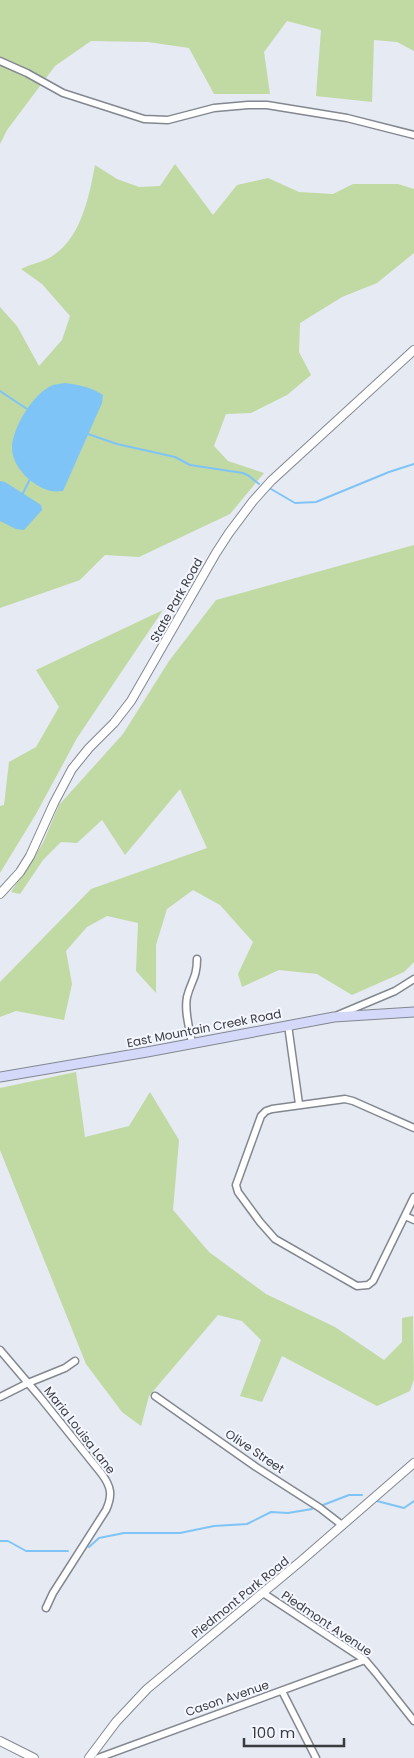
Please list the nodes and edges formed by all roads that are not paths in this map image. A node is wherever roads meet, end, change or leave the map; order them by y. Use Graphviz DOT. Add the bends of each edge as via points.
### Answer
graph roads {
  1 [pos="0,61"];
  2 [pos="414,135"];
  3 [pos="414,350"];
  4 [pos="0,894"];
  5 [pos="197,959"];
  6 [pos="414,979"];
  7 [pos="414,1012"];
  8 [pos="334,1017"];
  9 [pos="288,1025"];
  10 [pos="192,1044"];
  11 [pos="0,1077"];
  12 [pos="299,1104"];
  13 [pos="414,1128"];
  14 [pos="414,1196"];
  15 [pos="405,1216"];
  16 [pos="414,1220"];
  17 [pos="0,1350"];
  18 [pos="75,1361"];
  19 [pos="28,1383"];
  20 [pos="154,1396"];
  21 [pos="0,1397"];
  22 [pos="414,1463"];
  23 [pos="342,1525"];
  24 [pos="263,1594"];
  25 [pos="46,1608"];
  26 [pos="364,1660"];
  27 [pos="282,1691"];
  28 [pos="414,1721"];
  29 [pos="0,1741"];
  30 [pos="34,1758"];
  31 [pos="89,1758"];
  32 [pos="98,1758"];
  33 [pos="316,1758"];
  1 -- 2 [label="street" via="71,97 144,119 168,120 214,108 267,105 347,118"];
  3 -- 4 [label="street, State Park Road" via="271,481 238,520 131,701 72,769 30,856"];
  5 -- 10 [label="street" via="197,972 187,996 186,1009"];
  6 -- 8 [label="street" via="395,991"];
  7 -- 8 [label="main road, East Mountain Creek Road"];
  8 -- 9 [label="main road, East Mountain Creek Road"];
  9 -- 10 [label="main road, East Mountain Creek Road"];
  9 -- 12 [label="street"];
  10 -- 11 [label="main road, East Mountain Creek Road"];
  12 -- 13 [label="street" via="350,1100"];
  12 -- 15 [label="street" via="263,1114 237,1182 238,1192 270,1234 354,1285 364,1286 370,1284 379,1272"];
  14 -- 15 [label="street"];
  15 -- 16 [label="street"];
  17 -- 19 [label="street, Maria Louisa Lane"];
  18 -- 19 [label="street"];
  19 -- 21 [label="street"];
  19 -- 25 [label="street, Maria Louisa Lane" via="101,1472 111,1491 106,1510"];
  20 -- 23 [label="street, Olive Street"];
  22 -- 23 [label="street, Piedmont Park Road"];
  23 -- 24 [label="street, Piedmont Park Road"];
  24 -- 26 [label="street, Piedmont Avenue"];
  24 -- 31 [label="street, Piedmont Park Road" via="147,1689"];
  26 -- 27 [label="street, Cason Avenue"];
  26 -- 28 [label="street, Piedmont Avenue"];
  27 -- 32 [label="street, Cason Avenue"];
  27 -- 33 [label="street"];
  29 -- 30 [label="street"];
}
